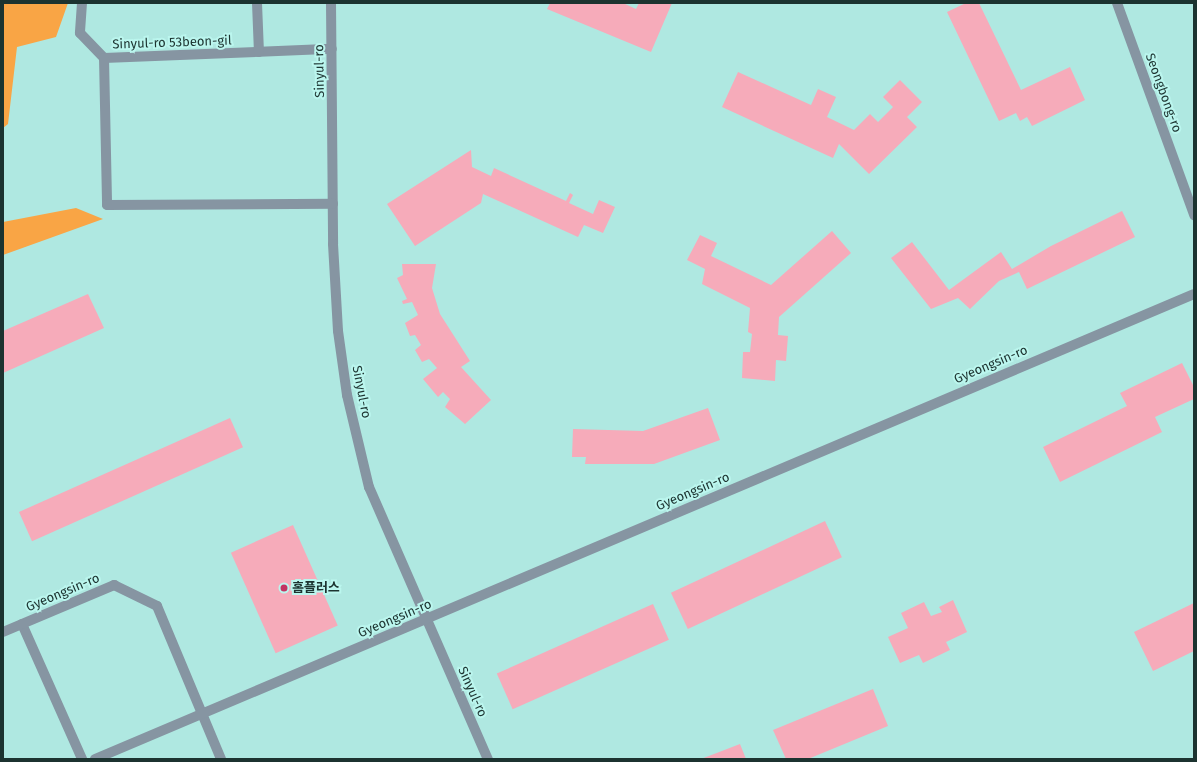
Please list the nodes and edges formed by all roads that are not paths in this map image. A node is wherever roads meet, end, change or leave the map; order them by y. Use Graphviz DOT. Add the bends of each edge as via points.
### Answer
graph roads {
  1 [pos="82,3"];
  2 [pos="257,3"];
  3 [pos="331,3"];
  4 [pos="1117,3"];
  5 [pos="332,49"];
  6 [pos="258,52"];
  7 [pos="104,58"];
  8 [pos="333,204"];
  9 [pos="1194,215"];
  10 [pos="1194,294"];
  11 [pos="426,620"];
  12 [pos="22,624"];
  13 [pos="3,632"];
  14 [pos="202,714"];
  15 [pos="82,759"];
  16 [pos="95,759"];
  17 [pos="221,759"];
  18 [pos="488,759"];
  1 -- 7 [label="street, Sinyul-ro 53beon-gil" via="80,33"];
  2 -- 6 [label="street"];
  3 -- 5 [label="street, Sinyul-ro"];
  4 -- 9 [label="street, Seongbong-ro"];
  5 -- 6 [label="street, Sinyul-ro 53beon-gil"];
  5 -- 8 [label="street, Sinyul-ro"];
  6 -- 7 [label="street, Sinyul-ro 53beon-gil"];
  7 -- 8 [label="street" via="107,205"];
  8 -- 11 [label="street, Sinyul-ro" via="338,331 347,395 370,487"];
  10 -- 11 [label="street, Gyeongsin-ro"];
  11 -- 14 [label="street, Gyeongsin-ro"];
  11 -- 18 [label="street, Sinyul-ro"];
  12 -- 13 [label="street, Gyeongsin-ro"];
  12 -- 14 [label="street, Gyeongsin-ro" via="114,585 122,588 157,606"];
  12 -- 15 [label="street"];
  14 -- 16 [label="street, Gyeongsin-ro"];
  14 -- 17 [label="street, Gyeongsin-ro"];
}
